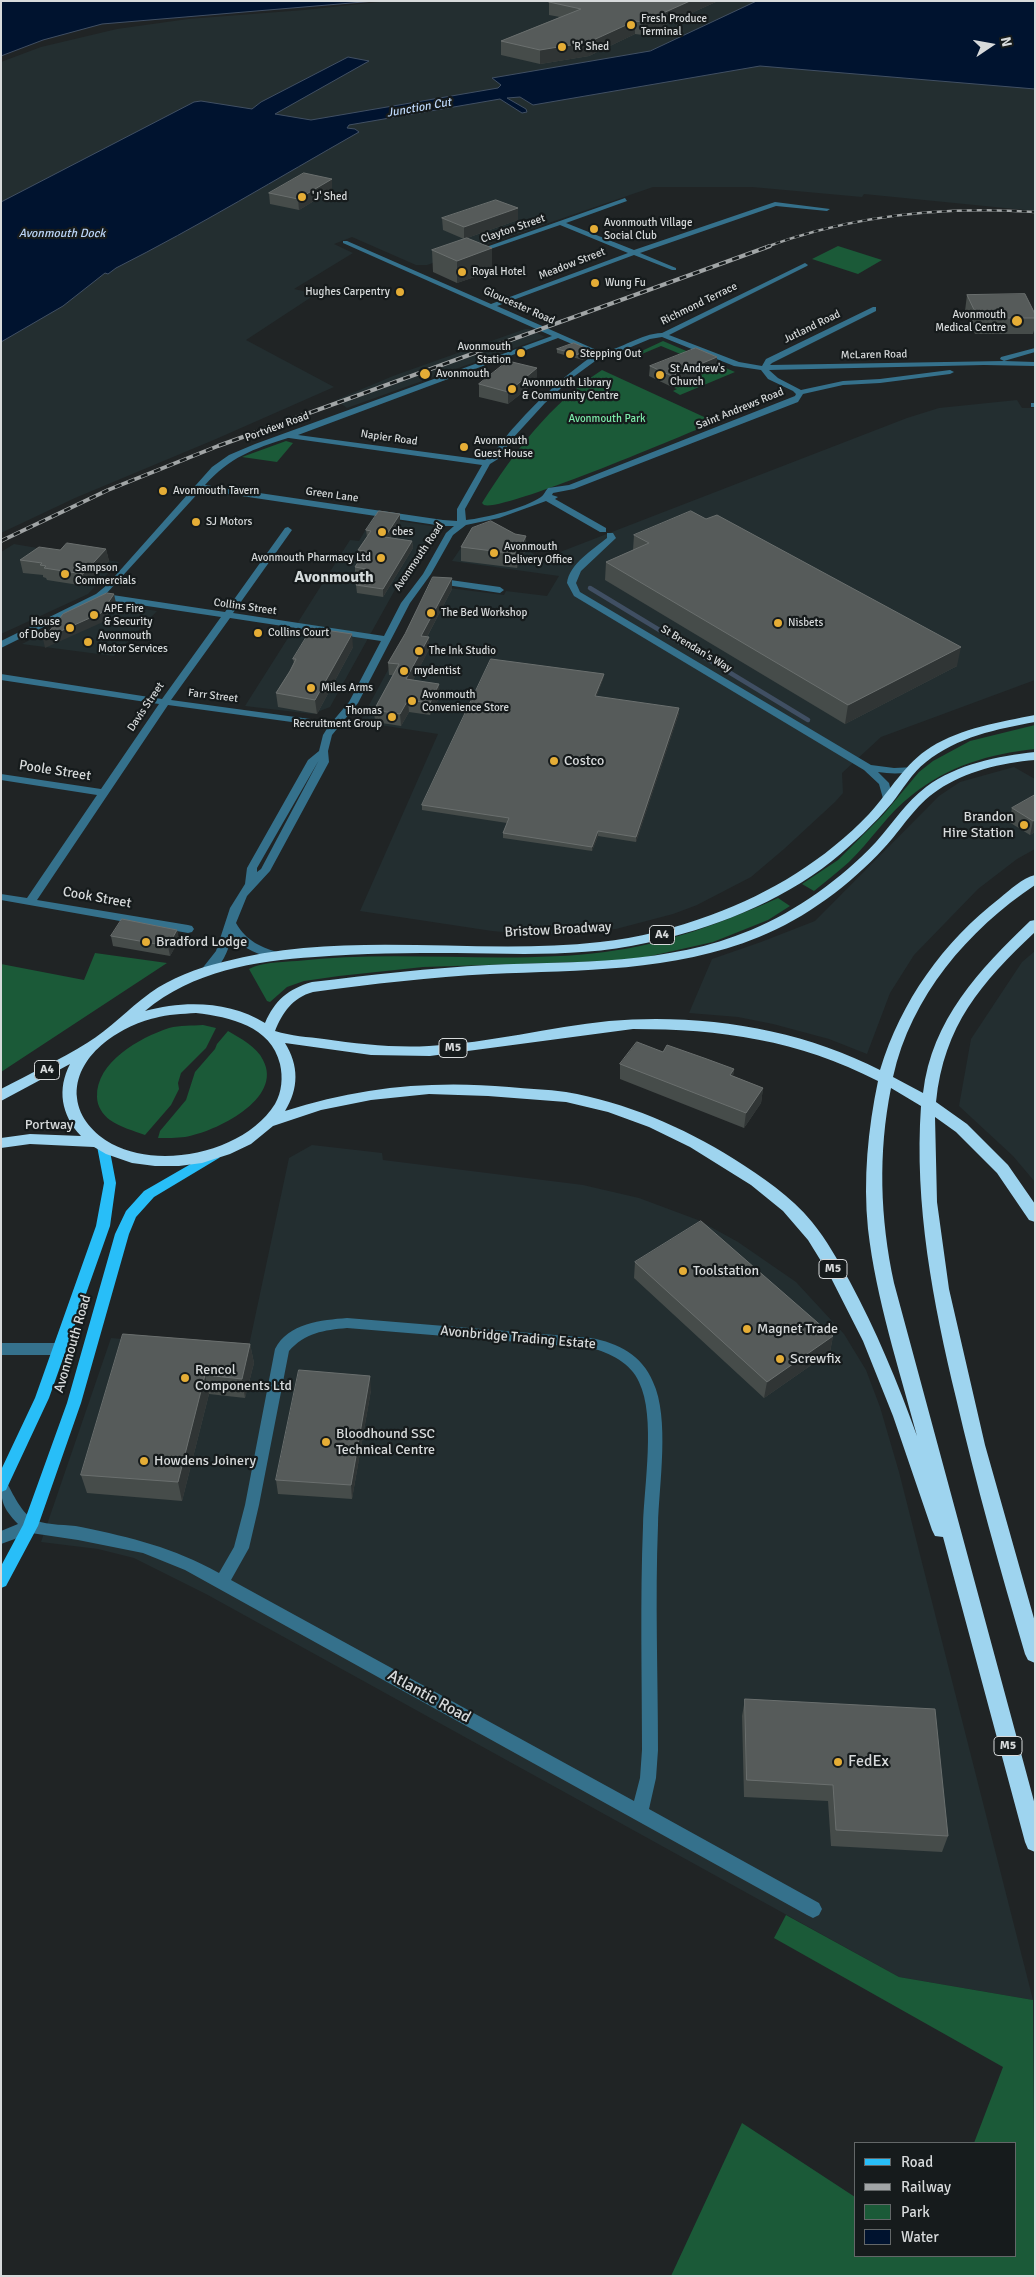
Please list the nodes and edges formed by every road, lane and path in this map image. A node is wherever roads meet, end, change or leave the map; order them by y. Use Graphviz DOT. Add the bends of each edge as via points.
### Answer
graph roads {
  1 [pos="625,200"];
  2 [pos="761,209"];
  3 [pos="827,209"];
  4 [pos="770,213"];
  5 [pos="560,223"];
  6 [pos="345,242"];
  7 [pos="633,252"];
  8 [pos="462,257"];
  9 [pos="805,264"];
  10 [pos="674,268"];
  11 [pos="491,306"];
  12 [pos="873,309"];
  13 [pos="664,335"];
  14 [pos="558,336"];
  15 [pos="1035,350"];
  16 [pos="600,354"];
  17 [pos="984,363"];
  18 [pos="1035,364"];
  19 [pos="764,368"];
  20 [pos="950,372"];
  21 [pos="800,393"];
  22 [pos="287,436"];
  23 [pos="487,463"];
  24 [pos="198,488"];
  25 [pos="547,498"];
  26 [pos="462,524"];
  27 [pos="288,530"];
  28 [pos="423,580"];
  29 [pos="500,590"];
  30 [pos="99,596"];
  31 [pos="225,616"];
  32 [pos="387,639"];
  33 [pos="1,645"];
  34 [pos="1,676"];
  35 [pos="165,702"];
  36 [pos="1035,718"];
  37 [pos="334,725"];
  38 [pos="1035,756"];
  39 [pos="868,768"];
  40 [pos="912,769"];
  41 [pos="1,777"];
  42 [pos="105,793"];
  43 [pos="888,800"];
  44 [pos="1035,878"];
  45 [pos="1,897"];
  46 [pos="30,902"];
  47 [pos="230,923"];
  48 [pos="1035,924"];
  49 [pos="188,929"];
  50 [pos="277,956"];
  51 [pos="207,970"];
  52 [pos="122,1025"];
  53 [pos="270,1034"];
  54 [pos="93,1045"];
  55 [pos="1,1096"];
  56 [pos="268,1122"];
  57 [pos="1,1143"];
  58 [pos="100,1144"];
  59 [pos="219,1152"];
  60 [pos="1035,1216"];
  61 [pos="1,1348"];
  62 [pos="60,1349"];
  63 [pos="1,1485"];
  64 [pos="30,1526"];
  65 [pos="1,1538"];
  66 [pos="1,1582"];
  67 [pos="222,1582"];
  68 [pos="982,1649"];
  69 [pos="1035,1654"];
  70 [pos="640,1813"];
  71 [pos="1035,1842"];
  72 [pos="813,1909"];
  1 -- 5 [label="street, Clayton Street"];
  2 -- 3 [label="street, Meadow Street" via="780,204"];
  2 -- 4 [label="street"];
  2 -- 7 [label="street, Meadow Street"];
  5 -- 7 [label="street"];
  5 -- 8 [label="street, Clayton Street"];
  6 -- 11 [label="street, Gloucester Road" via="421,272"];
  7 -- 10 [label="street"];
  7 -- 11 [label="street, Meadow Street"];
  9 -- 13 [label="street, Richmond Terrace"];
  11 -- 14 [label="street, Gloucester Road"];
  12 -- 19 [label="street, Jutland Road" via="769,361"];
  13 -- 16 [label="street, Richmond Terrace" via="651,336 616,352"];
  13 -- 19 [label="street, McLaren Road" via="743,366"];
  14 -- 16 [label="street, Gloucester Road"];
  14 -- 22 [label="street, Portview Road"];
  15 -- 17 [label="street, McLaren Road"];
  16 -- 23 [label="street, Avonmouth Road" via="542,401"];
  17 -- 18 [label="street, McLaren Road"];
  17 -- 19 [label="street, McLaren Road"];
  19 -- 21 [label="street" via="771,378"];
  20 -- 21 [label="street, Saint Andrews Road" via="843,383"];
  21 -- 25 [label="street, Saint Andrews Road" via="795,400 572,487 567,494"];
  22 -- 23 [label="street, Napier Road"];
  22 -- 24 [label="street, Portview Road" via="259,444 230,458"];
  23 -- 26 [label="street, Avonmouth Road" via="461,509"];
  24 -- 26 [label="street, Green Lane"];
  24 -- 30 [label="street, Portview Road"];
  25 -- 26 [label="street, Saint Andrews Road" via="489,520"];
  25 -- 39 [label="street, St Brendan's Way" via="612,538 577,571 572,579 572,587 577,594"];
  26 -- 28 [label="street, Avonmouth Road" via="444,542"];
  27 -- 31 [label="street, Davis Street"];
  28 -- 29 [label="street"];
  28 -- 32 [label="street, Avonmouth Road"];
  30 -- 31 [label="street, Collins Street"];
  30 -- 33 [label="street, Portview Road"];
  31 -- 32 [label="street, Collins Street"];
  31 -- 35 [label="street, Davis Street"];
  32 -- 37 [label="street, Avonmouth Road" via="353,703"];
  34 -- 35 [label="street, Farr Street"];
  35 -- 37 [label="street, Farr Street"];
  35 -- 42 [label="street, Davis Street"];
  36 -- 40 [label="highway, Bristow Broadway / A4" via="950,741 921,759"];
  37 -- 47 [label="street, Avonmouth Road" via="327,734 324,762 265,871 250,883"];
  38 -- 53 [label="highway, A4" via="971,768 922,796 875,850 844,879 792,915 753,934 687,955 634,964 420,973 312,987 300,990 284,1001 277,1011"];
  39 -- 40 [label="street, St Brendan's Way"];
  39 -- 43 [label="street, St Brendan's Way" via="884,783"];
  40 -- 43 [label="highway, Bristow Broadway / A4"];
  41 -- 42 [label="street, Poole Street"];
  42 -- 46 [label="street, Davis Street"];
  43 -- 50 [label="highway, Bristow Broadway / A4" via="824,861 792,882 719,918 644,939 597,947 534,950 354,949"];
  44 -- 68 [label="highway, M5" via="982,920 921,992 904,1022 892,1054 876,1144 874,1190 880,1253"];
  45 -- 46 [label="street, Cook Street"];
  46 -- 49 [label="street, Cook Street"];
  47 -- 50 [label="street" via="248,946"];
  47 -- 51 [label="street, Avonmouth Road" via="220,958"];
  48 -- 69 [label="highway" via="1005,953 962,1006 943,1037 931,1076 927,1170 936,1262 946,1319 974,1438"];
  50 -- 51 [label="highway, Bristow Broadway / A4"];
  51 -- 52 [label="highway, Bristow Broadway / A4" via="159,994"];
  52 -- 53 [label="highway" via="154,1013 196,1008 236,1014"];
  52 -- 54 [label="highway"];
  53 -- 56 [label="highway" via="282,1048 290,1077 280,1108"];
  53 -- 60 [label="highway, M5" via="368,1050 429,1051 634,1024 690,1024 794,1042 895,1083 936,1109 995,1160 1024,1196"];
  54 -- 55 [label="highway, A4"];
  54 -- 58 [label="highway" via="72,1078 69,1096 73,1113 82,1129"];
  56 -- 59 [label="highway" via="247,1139"];
  56 -- 68 [label="highway, M5" via="353,1097 418,1090 468,1088 566,1097 683,1135 750,1176 813,1234 885,1370"];
  57 -- 58 [label="highway, Portway" via="30,1140"];
  58 -- 59 [label="highway" via="140,1159 159,1161 200,1158"];
  58 -- 62 [label="main road, Avonmouth Road" via="110,1183 103,1226"];
  59 -- 64 [label="main road, Avonmouth Road" via="149,1194 131,1214 122,1234 74,1403"];
  61 -- 62 [label="street"];
  62 -- 63 [label="main road, Avonmouth Road" via="42,1398"];
  63 -- 64 [label="street" via="11,1506"];
  64 -- 65 [label="street"];
  64 -- 66 [label="main road, Avonmouth Road"];
  64 -- 67 [label="street, Atlantic Road" via="144,1547"];
  67 -- 70 [label="street, Atlantic Road"];
  67 -- 70 [label="street, Avonbridge Trading Estate" via="241,1548 251,1512 282,1349 306,1329 347,1323 591,1343 618,1352 640,1372 654,1405 650,1527 650,1750"];
  68 -- 71 [label="highway, M5"];
  70 -- 72 [label="street, Atlantic Road"];
}
